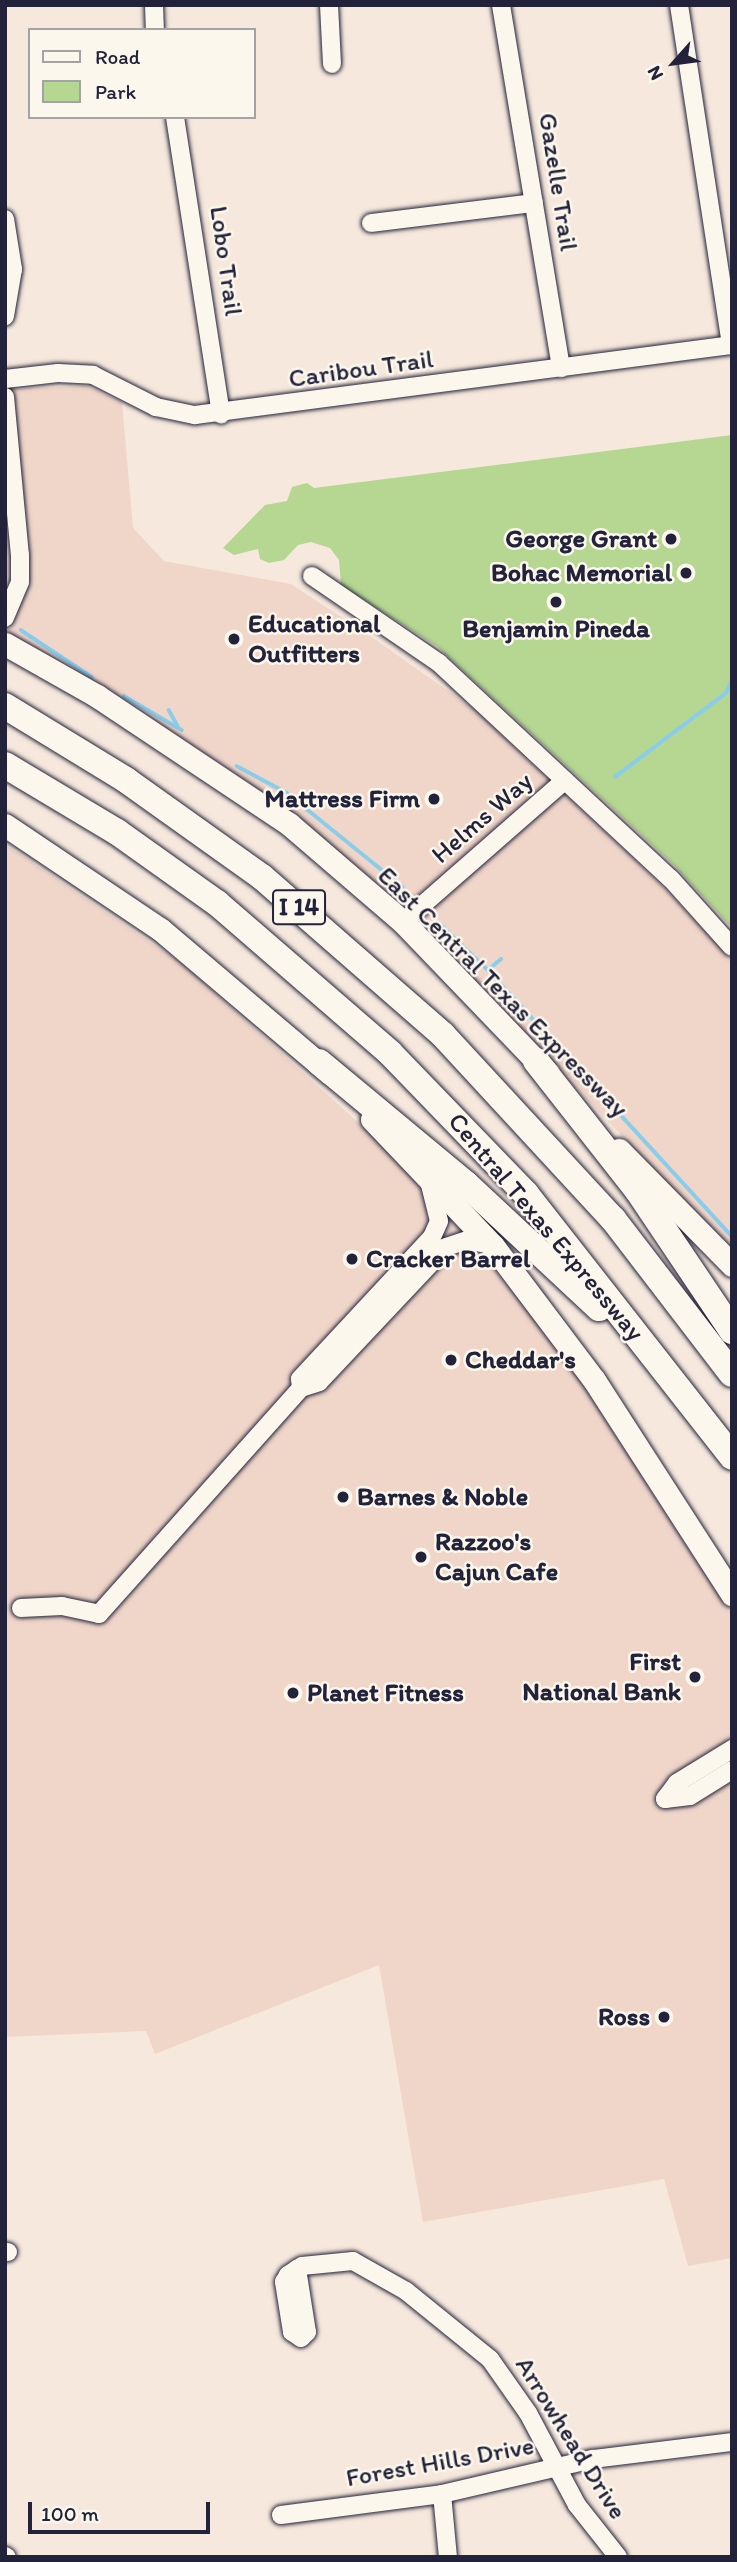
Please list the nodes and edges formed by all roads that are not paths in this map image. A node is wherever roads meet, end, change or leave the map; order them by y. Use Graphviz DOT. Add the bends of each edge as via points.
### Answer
graph roads {
  1 [pos="154,5"];
  2 [pos="329,5"];
  3 [pos="500,5"];
  4 [pos="679,5"];
  5 [pos="155,28"];
  6 [pos="332,64"];
  7 [pos="175,119"];
  8 [pos="534,202"];
  9 [pos="5,219"];
  10 [pos="371,223"];
  11 [pos="5,316"];
  12 [pos="732,345"];
  13 [pos="561,368"];
  14 [pos="5,379"];
  15 [pos="5,397"];
  16 [pos="222,414"];
  17 [pos="312,576"];
  18 [pos="5,618"];
  19 [pos="5,644"];
  20 [pos="5,706"];
  21 [pos="5,765"];
  22 [pos="565,780"];
  23 [pos="5,825"];
  24 [pos="403,922"];
  25 [pos="732,947"];
  26 [pos="536,1061"];
  27 [pos="319,1062"];
  28 [pos="429,1179"];
  29 [pos="493,1246"];
  30 [pos="732,1265"];
  31 [pos="732,1331"];
  32 [pos="732,1374"];
  33 [pos="301,1388"];
  34 [pos="732,1457"];
  35 [pos="732,1473"];
  36 [pos="732,1594"];
  37 [pos="22,1608"];
  38 [pos="732,1749"];
  39 [pos="732,1770"];
  40 [pos="297,2269"];
  41 [pos="732,2442"];
  42 [pos="557,2467"];
  43 [pos="442,2494"];
  44 [pos="281,2515"];
  45 [pos="448,2557"];
  46 [pos="618,2557"];
  1 -- 5 [label="street"];
  2 -- 6 [label="street"];
  3 -- 8 [label="street, Gazelle Trail"];
  4 -- 12 [label="street"];
  7 -- 16 [label="street, Lobo Trail"];
  8 -- 10 [label="street"];
  8 -- 13 [label="street, Gazelle Trail"];
  9 -- 11 [label="street" via="13,269"];
  12 -- 13 [label="street, Caribou Trail"];
  13 -- 16 [label="street, Caribou Trail"];
  14 -- 16 [label="street, Caribou Trail" via="76,373 106,381 156,407 195,415"];
  15 -- 18 [label="street" via="20,582"];
  17 -- 22 [label="street" via="439,663"];
  19 -- 24 [label="main road, East Central Texas Expressway" via="102,699 289,824"];
  20 -- 32 [label="highway, Central Texas Expressway / I 14" via="126,779 262,877 443,1035 613,1219"];
  21 -- 34 [label="highway, Central Texas Expressway / I 14" via="117,832 217,903 390,1053 526,1194"];
  22 -- 24 [label="street, Helms Way"];
  22 -- 25 [label="street" via="671,879"];
  23 -- 27 [label="main road" via="160,929"];
  24 -- 26 [label="main road, East Central Texas Expressway"];
  26 -- 30 [label="main road, East Central Texas Expressway"];
  26 -- 31 [label="highway" via="638,1191"];
  27 -- 28 [label="main road"];
  27 -- 35 [label="highway" via="467,1184 599,1308"];
  28 -- 29 [label="main road"];
  28 -- 33 [label="street" via="439,1221 432,1237 300,1379"];
  29 -- 33 [label="street" via="468,1240 446,1247 319,1382"];
  29 -- 36 [label="main road" via="594,1380"];
  33 -- 37 [label="street" via="99,1615 62,1606"];
  38 -- 39 [label="street" via="677,1783 665,1800 690,1796"];
  40 -- 42 [label="street, Arrowhead Drive" via="331,2260 353,2261 382,2275 445,2320 490,2359 513,2388"];
  41 -- 42 [label="street, Forest Hills Drive"];
  42 -- 43 [label="street, Forest Hills Drive"];
  42 -- 46 [label="street, Arrowhead Drive" via="577,2505"];
  43 -- 44 [label="street, Forest Hills Drive"];
  43 -- 45 [label="street"];
}
